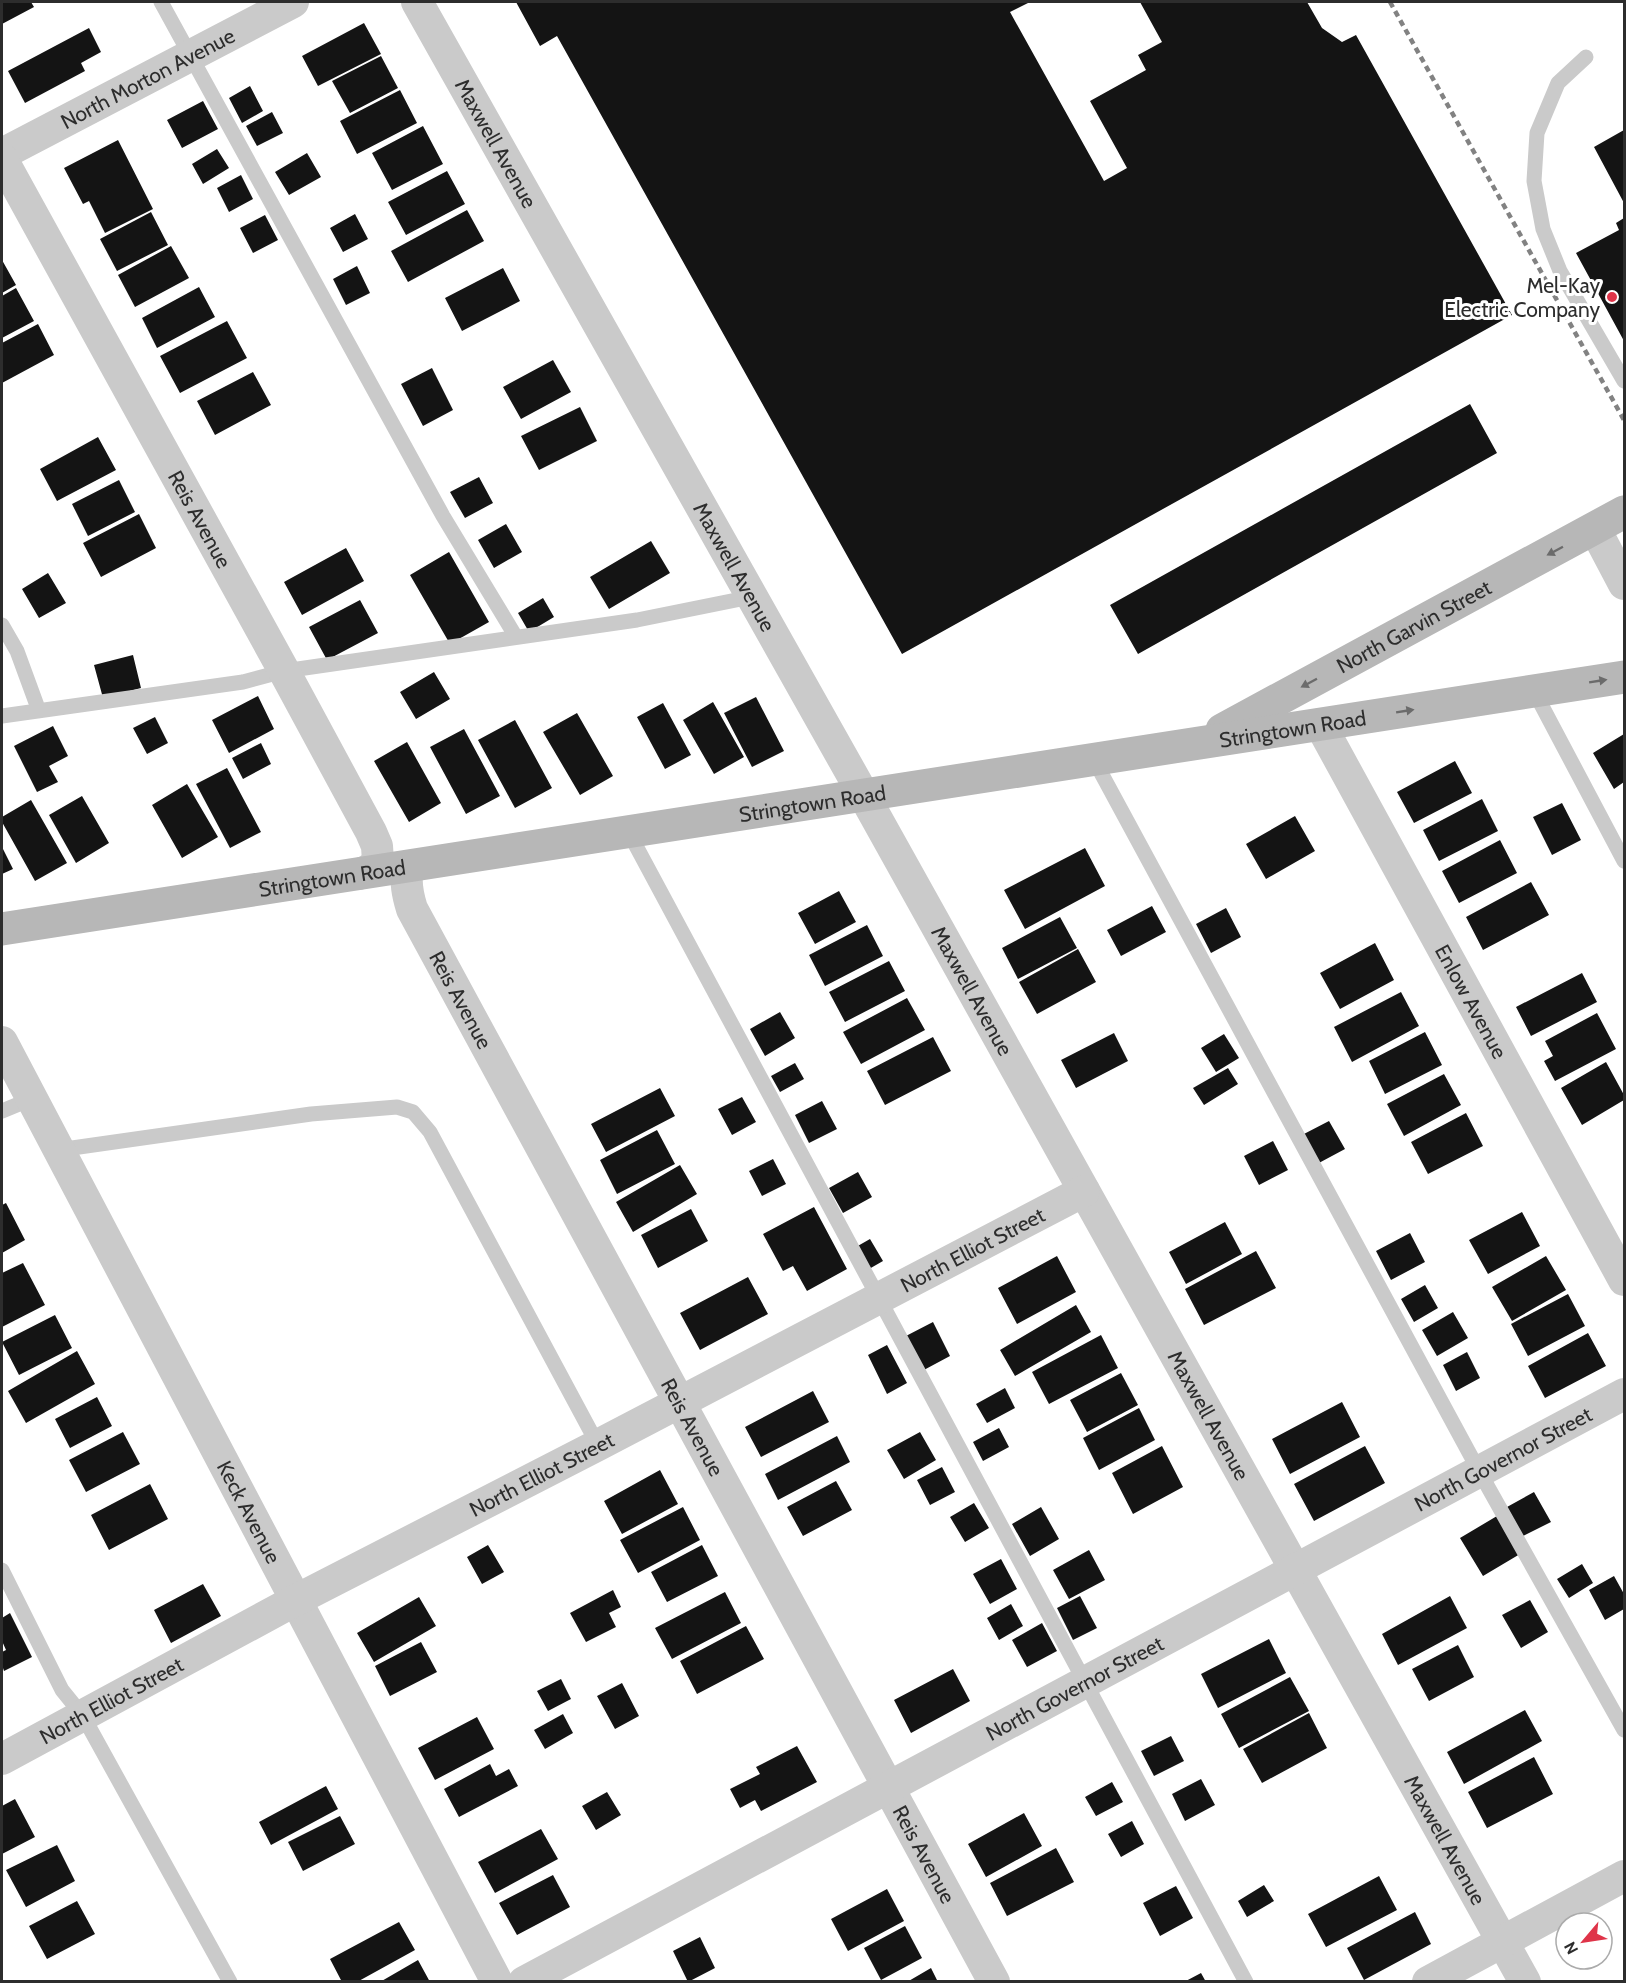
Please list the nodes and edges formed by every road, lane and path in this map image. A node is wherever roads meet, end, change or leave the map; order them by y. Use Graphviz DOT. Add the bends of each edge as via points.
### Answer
graph roads {
  1 [pos="161,2"];
  2 [pos="293,2"];
  3 [pos="417,2"];
  4 [pos="189,56"];
  5 [pos="1586,57"];
  6 [pos="2,154"];
  7 [pos="2,159"];
  8 [pos="1624,381"];
  9 [pos="1624,512"];
  10 [pos="1595,529"];
  11 [pos="1624,584"];
  12 [pos="751,597"];
  13 [pos="2,625"];
  14 [pos="516,637"];
  15 [pos="284,671"];
  16 [pos="1624,677"];
  17 [pos="1534,691"];
  18 [pos="39,711"];
  19 [pos="2,716"];
  20 [pos="1320,724"];
  21 [pos="1202,741"];
  22 [pos="1093,758"];
  23 [pos="863,794"];
  24 [pos="628,831"];
  25 [pos="1624,861"];
  26 [pos="409,867"];
  27 [pos="359,874"];
  28 [pos="2,929"];
  29 [pos="2,1042"];
  30 [pos="31,1099"];
  31 [pos="2,1111"];
  32 [pos="58,1150"];
  33 [pos="1084,1191"];
  34 [pos="1624,1280"];
  35 [pos="879,1298"];
  36 [pos="1624,1394"];
  37 [pos="680,1401"];
  38 [pos="598,1445"];
  39 [pos="1479,1472"];
  40 [pos="2,1570"];
  41 [pos="1295,1570"];
  42 [pos="296,1600"];
  43 [pos="1085,1682"];
  44 [pos="82,1716"];
  45 [pos="1624,1730"];
  46 [pos="2,1759"];
  47 [pos="889,1787"];
  48 [pos="1624,1876"];
  49 [pos="1503,1942"];
  50 [pos="230,1982"];
  51 [pos="497,1982"];
  52 [pos="524,1982"];
  53 [pos="994,1982"];
  54 [pos="1246,1982"];
  55 [pos="1428,1982"];
  56 [pos="1525,1982"];
  1 -- 4 [label="lane"];
  2 -- 4 [label="street, North Morton Avenue"];
  3 -- 12 [label="street, Maxwell Avenue"];
  4 -- 6 [label="street, North Morton Avenue"];
  4 -- 14 [label="lane" via="438,506"];
  5 -- 8 [label="lane" via="1558,83 1537,133 1534,181 1543,229 1560,271"];
  7 -- 15 [label="street, Reis Avenue"];
  9 -- 10 [label="main road, North Garvin Street"];
  10 -- 11 [label="street"];
  10 -- 21 [label="main road, North Garvin Street, one-way"];
  12 -- 14 [label="lane" via="637,620"];
  12 -- 23 [label="street, Maxwell Avenue"];
  13 -- 18 [label="lane"];
  14 -- 15 [label="lane"];
  15 -- 18 [label="lane" via="243,682"];
  15 -- 27 [label="street, Reis Avenue" via="377,846 378,862"];
  17 -- 16 [label="main road, Stringtown Road, one-way"];
  20 -- 17 [label="main road, Stringtown Road, one-way"];
  17 -- 25 [label="lane"];
  18 -- 19 [label="lane"];
  20 -- 21 [label="main road, Stringtown Road"];
  20 -- 34 [label="street, Enlow Avenue"];
  21 -- 22 [label="main road, Stringtown Road"];
  22 -- 23 [label="main road, Stringtown Road"];
  22 -- 39 [label="lane"];
  23 -- 24 [label="main road, Stringtown Road"];
  23 -- 33 [label="street, Maxwell Avenue"];
  24 -- 26 [label="main road, Stringtown Road"];
  24 -- 35 [label="lane"];
  26 -- 27 [label="main road, Stringtown Road"];
  26 -- 37 [label="street, Reis Avenue" via="407,889 412,909"];
  27 -- 28 [label="main road, Stringtown Road"];
  29 -- 30 [label="street, Keck Avenue"];
  30 -- 31 [label="lane"];
  30 -- 32 [label="street, Keck Avenue"];
  32 -- 38 [label="lane" via="311,1114 397,1107 413,1112 430,1132"];
  32 -- 42 [label="street, Keck Avenue"];
  33 -- 35 [label="street, North Elliot Street"];
  33 -- 41 [label="street, Maxwell Avenue"];
  35 -- 37 [label="street, North Elliot Street"];
  35 -- 43 [label="lane"];
  36 -- 39 [label="street, North Governor Street"];
  37 -- 38 [label="street, North Elliot Street"];
  37 -- 47 [label="street, Reis Avenue"];
  38 -- 42 [label="street, North Elliot Street"];
  39 -- 41 [label="street, North Governor Street"];
  39 -- 45 [label="lane"];
  40 -- 44 [label="lane" via="62,1690"];
  41 -- 43 [label="street, North Governor Street"];
  41 -- 49 [label="street, Maxwell Avenue"];
  42 -- 44 [label="street, North Elliot Street"];
  42 -- 51 [label="street, Keck Avenue"];
  43 -- 47 [label="street, North Governor Street"];
  43 -- 54 [label="lane"];
  44 -- 46 [label="street, North Elliot Street"];
  44 -- 50 [label="lane"];
  47 -- 52 [label="street, North Governor Street"];
  47 -- 53 [label="street, Reis Avenue"];
  48 -- 49 [label="street"];
  49 -- 55 [label="street"];
  49 -- 56 [label="street, Maxwell Avenue"];
}
